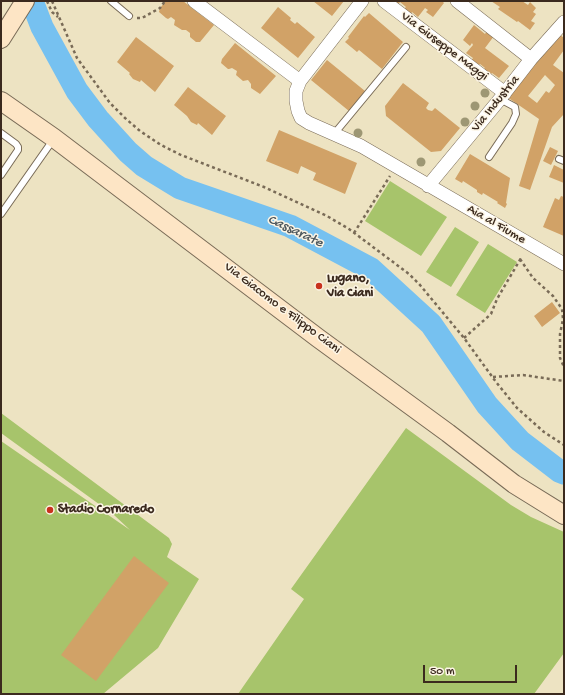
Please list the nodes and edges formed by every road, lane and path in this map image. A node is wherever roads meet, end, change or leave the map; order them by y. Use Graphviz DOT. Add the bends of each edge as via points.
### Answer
graph roads {
  1 [pos="25,1"];
  2 [pos="47,1"];
  3 [pos="52,1"];
  4 [pos="111,1"];
  5 [pos="165,1"];
  6 [pos="194,1"];
  7 [pos="362,1"];
  8 [pos="384,1"];
  9 [pos="457,1"];
  10 [pos="128,16"];
  11 [pos="59,17"];
  12 [pos="564,22"];
  13 [pos="4,34"];
  14 [pos="406,47"];
  15 [pos="531,59"];
  16 [pos="300,81"];
  17 [pos="502,96"];
  18 [pos="1,101"];
  19 [pos="1,133"];
  20 [pos="334,134"];
  21 [pos="54,138"];
  22 [pos="490,157"];
  23 [pos="395,167"];
  24 [pos="1,175"];
  25 [pos="428,186"];
  26 [pos="1,214"];
  27 [pos="354,233"];
  28 [pos="530,244"];
  29 [pos="520,259"];
  30 [pos="564,264"];
  31 [pos="464,338"];
  32 [pos="564,367"];
  33 [pos="492,377"];
  34 [pos="564,381"];
  35 [pos="564,445"];
  36 [pos="564,515"];
  1 -- 13 [label="main road"];
  2 -- 11 [label="path" via="52,12"];
  3 -- 11 [label="path"];
  4 -- 10 [label="lane"];
  5 -- 10 [label="path" via="160,8 142,18"];
  6 -- 16 [label="street"];
  7 -- 16 [label="street"];
  8 -- 17 [label="street, Via Giuseppe Maggi"];
  9 -- 15 [label="street"];
  11 -- 27 [label="path" via="83,68 110,103 140,131 181,155 264,187 327,216"];
  12 -- 15 [label="street, Via Industria"];
  14 -- 20 [label="lane"];
  15 -- 17 [label="street, Via Industria"];
  16 -- 20 [label="street" via="296,97 301,118"];
  17 -- 22 [label="lane" via="515,107 516,114"];
  17 -- 25 [label="street, Via Industria"];
  18 -- 21 [label="main road, Via Giacomo e Filippo Ciani"];
  19 -- 24 [label="lane" via="16,144 18,150"];
  20 -- 23 [label="street"];
  21 -- 26 [label="lane"];
  21 -- 36 [label="main road, Via Giacomo e Filippo Ciani" via="514,484"];
  23 -- 25 [label="street"];
  23 -- 27 [label="path"];
  25 -- 28 [label="street, Aia al Fiume"];
  27 -- 31 [label="path" via="409,274"];
  28 -- 29 [label="path"];
  28 -- 30 [label="street, Aia al Fiume"];
  29 -- 31 [label="path" via="496,299 491,314"];
  29 -- 32 [label="path" via="533,278 553,296 562,309 560,358"];
  31 -- 33 [label="path"];
  33 -- 34 [label="path" via="523,375"];
  33 -- 35 [label="path" via="517,408 544,432"];
}
